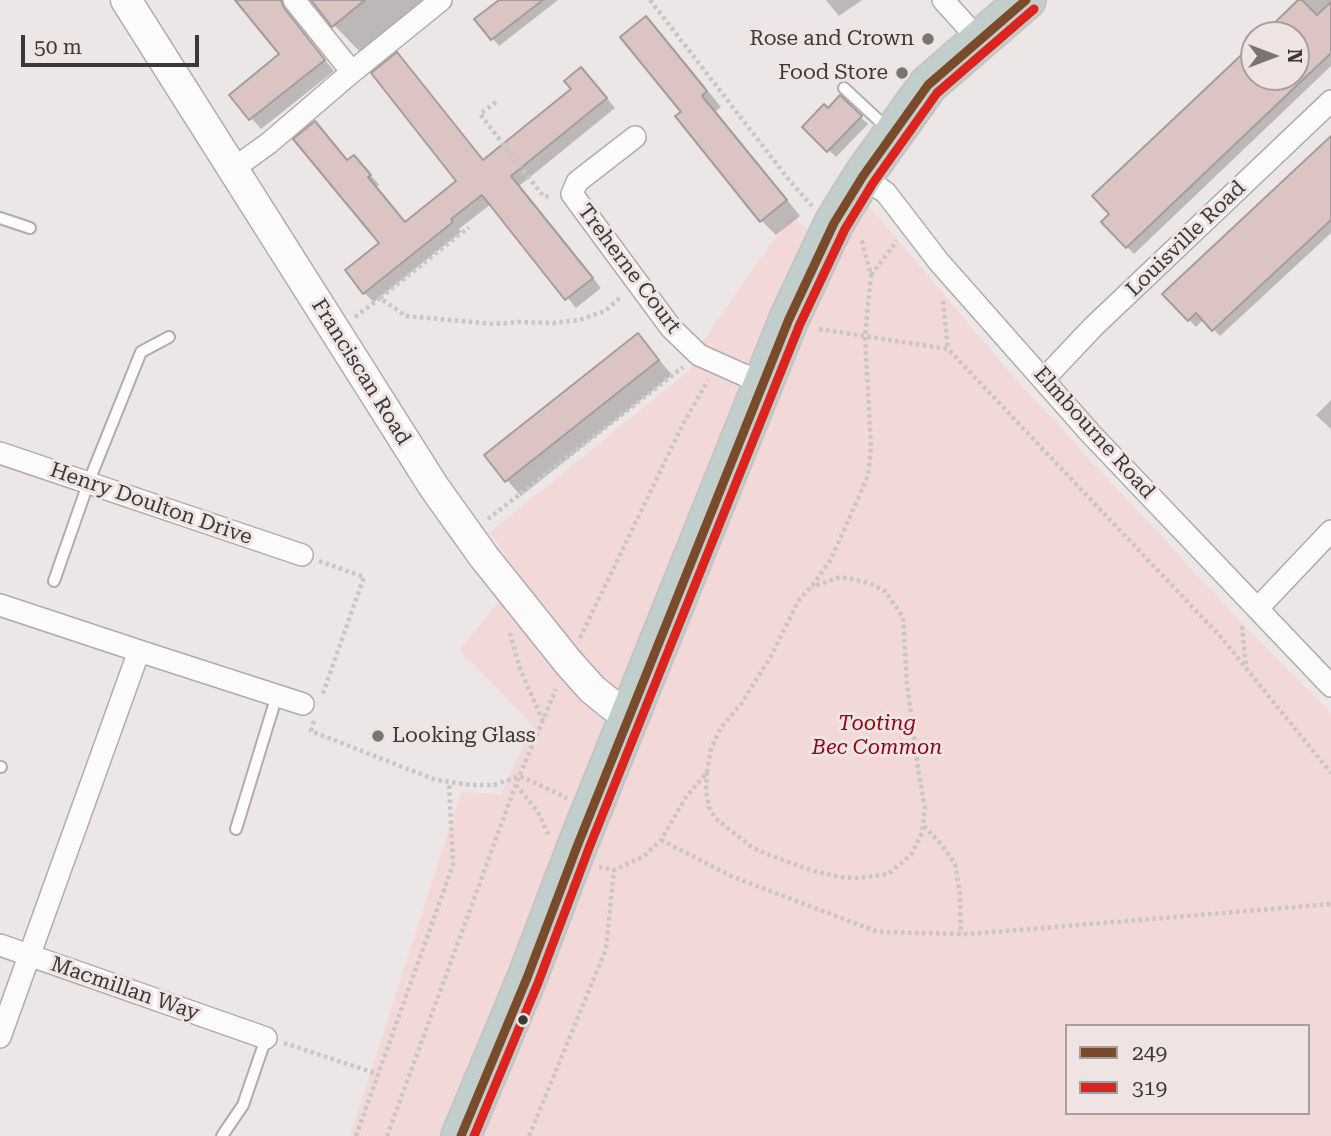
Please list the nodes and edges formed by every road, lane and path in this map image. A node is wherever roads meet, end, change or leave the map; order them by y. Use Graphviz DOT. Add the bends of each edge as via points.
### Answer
graph roads {
  1 [pos="126,0"];
  2 [pos="294,0"];
  3 [pos="442,0"];
  4 [pos="650,0"];
  5 [pos="943,0"];
  6 [pos="1026,0"];
  7 [pos="979,41"];
  8 [pos="352,72"];
  9 [pos="844,88"];
  10 [pos="1331,101"];
  11 [pos="496,102"];
  12 [pos="893,133"];
  13 [pos="635,137"];
  14 [pos="233,169"];
  15 [pos="863,176"];
  16 [pos="572,194"];
  17 [pos="812,207"];
  18 [pos="0,218"];
  19 [pos="910,224"];
  20 [pos="469,227"];
  21 [pos="30,228"];
  22 [pos="860,235"];
  23 [pos="939,262"];
  24 [pos="871,275"];
  25 [pos="637,282"];
  26 [pos="380,298"];
  27 [pos="810,327"];
  28 [pos="335,332"];
  29 [pos="865,336"];
  30 [pos="169,337"];
  31 [pos="948,349"];
  32 [pos="699,355"];
  33 [pos="713,372"];
  34 [pos="1044,379"];
  35 [pos="764,384"];
  36 [pos="0,453"];
  37 [pos="89,481"];
  38 [pos="1331,531"];
  39 [pos="468,535"];
  40 [pos="302,555"];
  41 [pos="54,580"];
  42 [pos="808,589"];
  43 [pos="516,599"];
  44 [pos="0,605"];
  45 [pos="1258,608"];
  46 [pos="1241,622"];
  47 [pos="575,648"];
  48 [pos="139,651"];
  49 [pos="1246,667"];
  50 [pos="561,677"];
  51 [pos="1331,686"];
  52 [pos="277,695"];
  53 [pos="314,704"];
  54 [pos="631,715"];
  55 [pos="543,721"];
  56 [pos="707,772"];
  57 [pos="1331,773"];
  58 [pos="520,776"];
  59 [pos="450,783"];
  60 [pos="516,784"];
  61 [pos="571,800"];
  62 [pos="923,825"];
  63 [pos="236,829"];
  64 [pos="661,840"];
  65 [pos="553,843"];
  66 [pos="1331,904"];
  67 [pos="961,934"];
  68 [pos="0,944"];
  69 [pos="29,956"];
  70 [pos="0,1037"];
  71 [pos="266,1038"];
  72 [pos="379,1074"];
  73 [pos="222,1136"];
  74 [pos="356,1136"];
  75 [pos="387,1136"];
  76 [pos="461,1136"];
  77 [pos="529,1136"];
  1 -- 14 [label="street, Franciscan Road"];
  2 -- 8 [label="street"];
  3 -- 8 [label="street"];
  4 -- 17 [label="path"];
  5 -- 7 [label="street"];
  6 -- 7 [label="highway"];
  7 -- 12 [label="highway" via="928,85"];
  8 -- 14 [label="street"];
  9 -- 12 [label="lane"];
  10 -- 34 [label="street, Louisville Road"];
  11 -- 16 [label="path" via="480,114 544,197"];
  12 -- 15 [label="highway"];
  13 -- 16 [label="street, Treherne Court" via="577,182"];
  14 -- 28 [label="street, Franciscan Road"];
  15 -- 19 [label="street, Elmbourne Road" via="886,194"];
  15 -- 35 [label="highway" via="830,231"];
  16 -- 25 [label="street, Treherne Court"];
  18 -- 21 [label="lane"];
  19 -- 23 [label="street, Elmbourne Road"];
  19 -- 24 [label="path"];
  20 -- 26 [label="path"];
  22 -- 24 [label="path"];
  23 -- 31 [label="path"];
  23 -- 34 [label="street, Elmbourne Road"];
  24 -- 29 [label="path"];
  25 -- 26 [label="path" via="605,311 553,323 494,324 405,316"];
  25 -- 32 [label="street, Treherne Court" via="671,328"];
  26 -- 28 [label="path"];
  27 -- 29 [label="path"];
  28 -- 39 [label="street, Franciscan Road"];
  29 -- 31 [label="path"];
  29 -- 42 [label="path" via="871,447 868,476 831,559"];
  30 -- 37 [label="lane" via="141,352"];
  31 -- 49 [label="path"];
  32 -- 35 [label="street, Treherne Court"];
  32 -- 39 [label="path"];
  33 -- 47 [label="path" via="682,426"];
  34 -- 45 [label="street, Elmbourne Road"];
  35 -- 54 [label="highway"];
  36 -- 37 [label="street, Henry Doulton Drive"];
  37 -- 40 [label="street, Henry Doulton Drive"];
  37 -- 41 [label="lane"];
  38 -- 45 [label="street"];
  39 -- 43 [label="street, Franciscan Road"];
  40 -- 53 [label="path" via="363,577"];
  42 -- 56 [label="path" via="741,704 720,729 710,749"];
  42 -- 62 [label="path" via="836,578 869,583 885,592 903,617 907,684 925,808"];
  43 -- 54 [label="street, Franciscan Road" via="592,689"];
  43 -- 55 [label="path" via="507,623 520,669"];
  44 -- 48 [label="street"];
  45 -- 51 [label="street, Elmbourne Road"];
  46 -- 49 [label="path"];
  48 -- 52 [label="street"];
  48 -- 69 [label="street, Macmillan Way"];
  49 -- 57 [label="path"];
  50 -- 55 [label="path"];
  52 -- 53 [label="street"];
  52 -- 63 [label="lane"];
  53 -- 59 [label="path" via="311,731"];
  54 -- 76 [label="highway"];
  55 -- 58 [label="path"];
  56 -- 62 [label="path" via="706,790 715,818 753,848 814,871 840,877 888,874 911,855"];
  56 -- 64 [label="path"];
  58 -- 59 [label="path" via="494,785"];
  58 -- 60 [label="path"];
  58 -- 61 [label="path"];
  59 -- 72 [label="path" via="453,864"];
  60 -- 65 [label="path" via="538,812"];
  60 -- 75 [label="path"];
  62 -- 67 [label="path" via="955,864"];
  64 -- 67 [label="path" via="731,876 878,932"];
  64 -- 77 [label="path" via="643,857 614,870 606,949"];
  66 -- 67 [label="path"];
  68 -- 69 [label="street"];
  69 -- 70 [label="street"];
  69 -- 71 [label="street, Macmillan Way"];
  71 -- 72 [label="path"];
  71 -- 73 [label="lane" via="243,1105"];
  72 -- 74 [label="path"];
}
